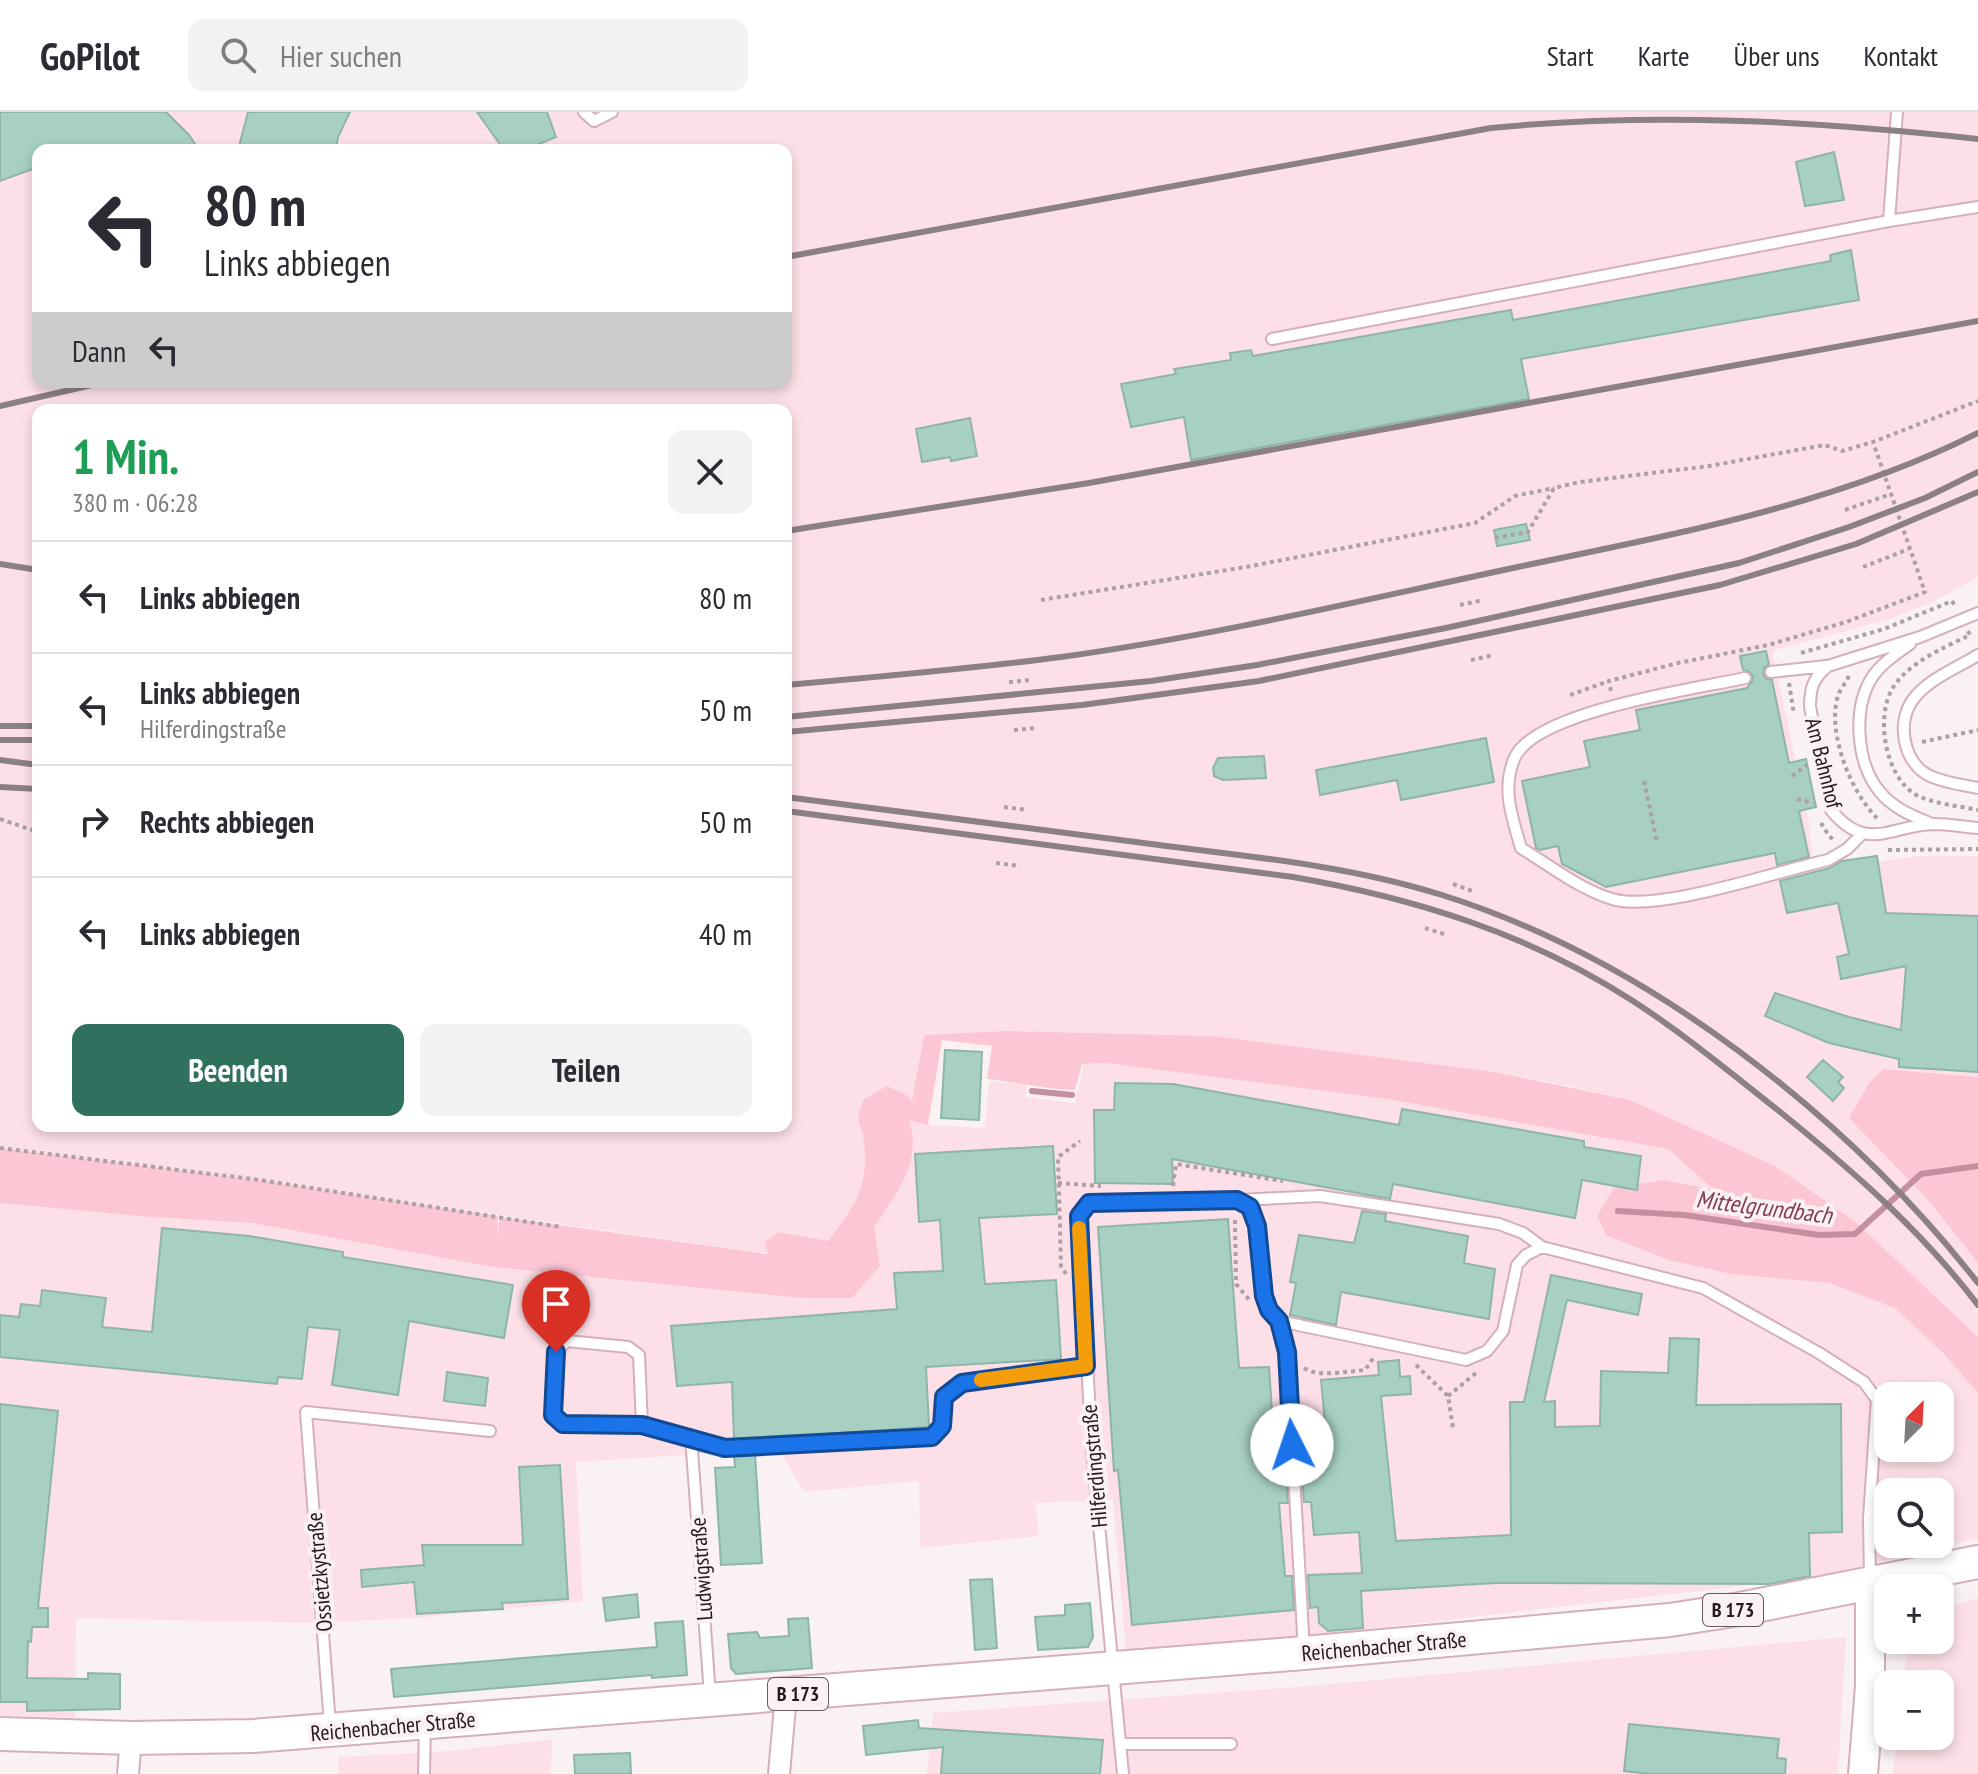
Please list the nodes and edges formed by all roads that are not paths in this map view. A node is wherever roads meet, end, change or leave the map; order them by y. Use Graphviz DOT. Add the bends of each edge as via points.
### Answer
graph roads {
  1 [pos="584,112"];
  2 [pos="612,112"];
  3 [pos="1897,112"];
  4 [pos="1978,207"];
  5 [pos="1889,221"];
  6 [pos="1272,339"];
  7 [pos="1978,613"];
  8 [pos="1920,637"];
  9 [pos="1978,655"];
  10 [pos="1828,666"];
  11 [pos="1771,672"];
  12 [pos="1745,678"];
  13 [pos="1978,788"];
  14 [pos="1932,824"];
  15 [pos="1978,828"];
  16 [pos="1863,833"];
  17 [pos="1237,1200"];
  18 [pos="1542,1247"];
  19 [pos="1279,1321"];
  20 [pos="1086,1366"];
  21 [pos="642,1425"];
  22 [pos="490,1431"];
  23 [pos="691,1437"];
  24 [pos="1978,1562"];
  25 [pos="1870,1585"];
  26 [pos="1304,1653"];
  27 [pos="1111,1668"];
  28 [pos="786,1695"];
  29 [pos="710,1701"];
  30 [pos="425,1723"];
  31 [pos="331,1731"];
  32 [pos="0,1734"];
  33 [pos="131,1738"];
  34 [pos="1121,1744"];
  35 [pos="1231,1744"];
  36 [pos="128,1774"];
  37 [pos="424,1774"];
  38 [pos="779,1774"];
  39 [pos="1123,1774"];
  40 [pos="1863,1774"];
  1 -- 2 [label="lane" via="594,121"];
  3 -- 5 [label="lane"];
  4 -- 5 [label="lane"];
  5 -- 6 [label="lane"];
  7 -- 8 [label="lane"];
  8 -- 10 [label="lane"];
  8 -- 14 [label="lane" via="1872,677 1861,703 1859,734 1882,794 1901,811"];
  9 -- 13 [label="lane" via="1923,689 1909,707 1904,729 1916,766 1930,776"];
  10 -- 11 [label="lane"];
  10 -- 16 [label="lane, Am Bahnhof" via="1810,691 1820,762 1831,810"];
  12 -- 16 [label="lane" via="1565,721 1530,739 1516,755 1508,780 1521,848 1612,899 1651,903 1828,860"];
  14 -- 15 [label="lane, Am Bahnhof"];
  14 -- 16 [label="lane, Am Bahnhof" via="1885,835"];
  17 -- 18 [label="lane" via="1320,1196 1499,1224"];
  17 -- 19 [label="lane" via="1250,1207 1257,1226 1264,1296"];
  17 -- 20 [label="lane, Hilferdingstraße" via="1089,1203 1079,1216"];
  18 -- 19 [label="lane" via="1517,1265 1503,1331 1487,1351 1466,1360"];
  18 -- 25 [label="lane" via="1703,1288 1864,1382 1877,1400"];
  19 -- 26 [label="lane" via="1287,1352"];
  20 -- 23 [label="lane" via="962,1383 944,1397 942,1426 932,1437 725,1448"];
  20 -- 27 [label="lane, Hilferdingstraße"];
  21 -- 21 [label="lane" via="639,1355 628,1347 567,1341 556,1352 553,1415 563,1424"];
  21 -- 23 [label="lane"];
  22 -- 31 [label="lane, Ossietzkystraße" via="306,1412"];
  23 -- 29 [label="lane, Ludwigstraße"];
  24 -- 25 [label="main road, Reichenbacher Straße / B 173"];
  25 -- 26 [label="main road, Reichenbacher Straße / B 173" via="1670,1620"];
  25 -- 40 [label="main road"];
  26 -- 27 [label="main road, Reichenbacher Straße / B 173"];
  27 -- 28 [label="main road, Reichenbacher Straße / B 173"];
  27 -- 34 [label="lane, Hilferdingstraße"];
  28 -- 29 [label="main road, Reichenbacher Straße / B 173"];
  28 -- 38 [label="street"];
  29 -- 30 [label="main road, Reichenbacher Straße / B 173"];
  30 -- 31 [label="main road, Reichenbacher Straße / B 173"];
  30 -- 37 [label="lane"];
  31 -- 33 [label="main road, Reichenbacher Straße / B 173"];
  32 -- 33 [label="main road, Reichenbacher Straße / B 173"];
  33 -- 36 [label="street"];
  34 -- 35 [label="lane"];
  34 -- 39 [label="lane, Hilferdingstraße"];
}
